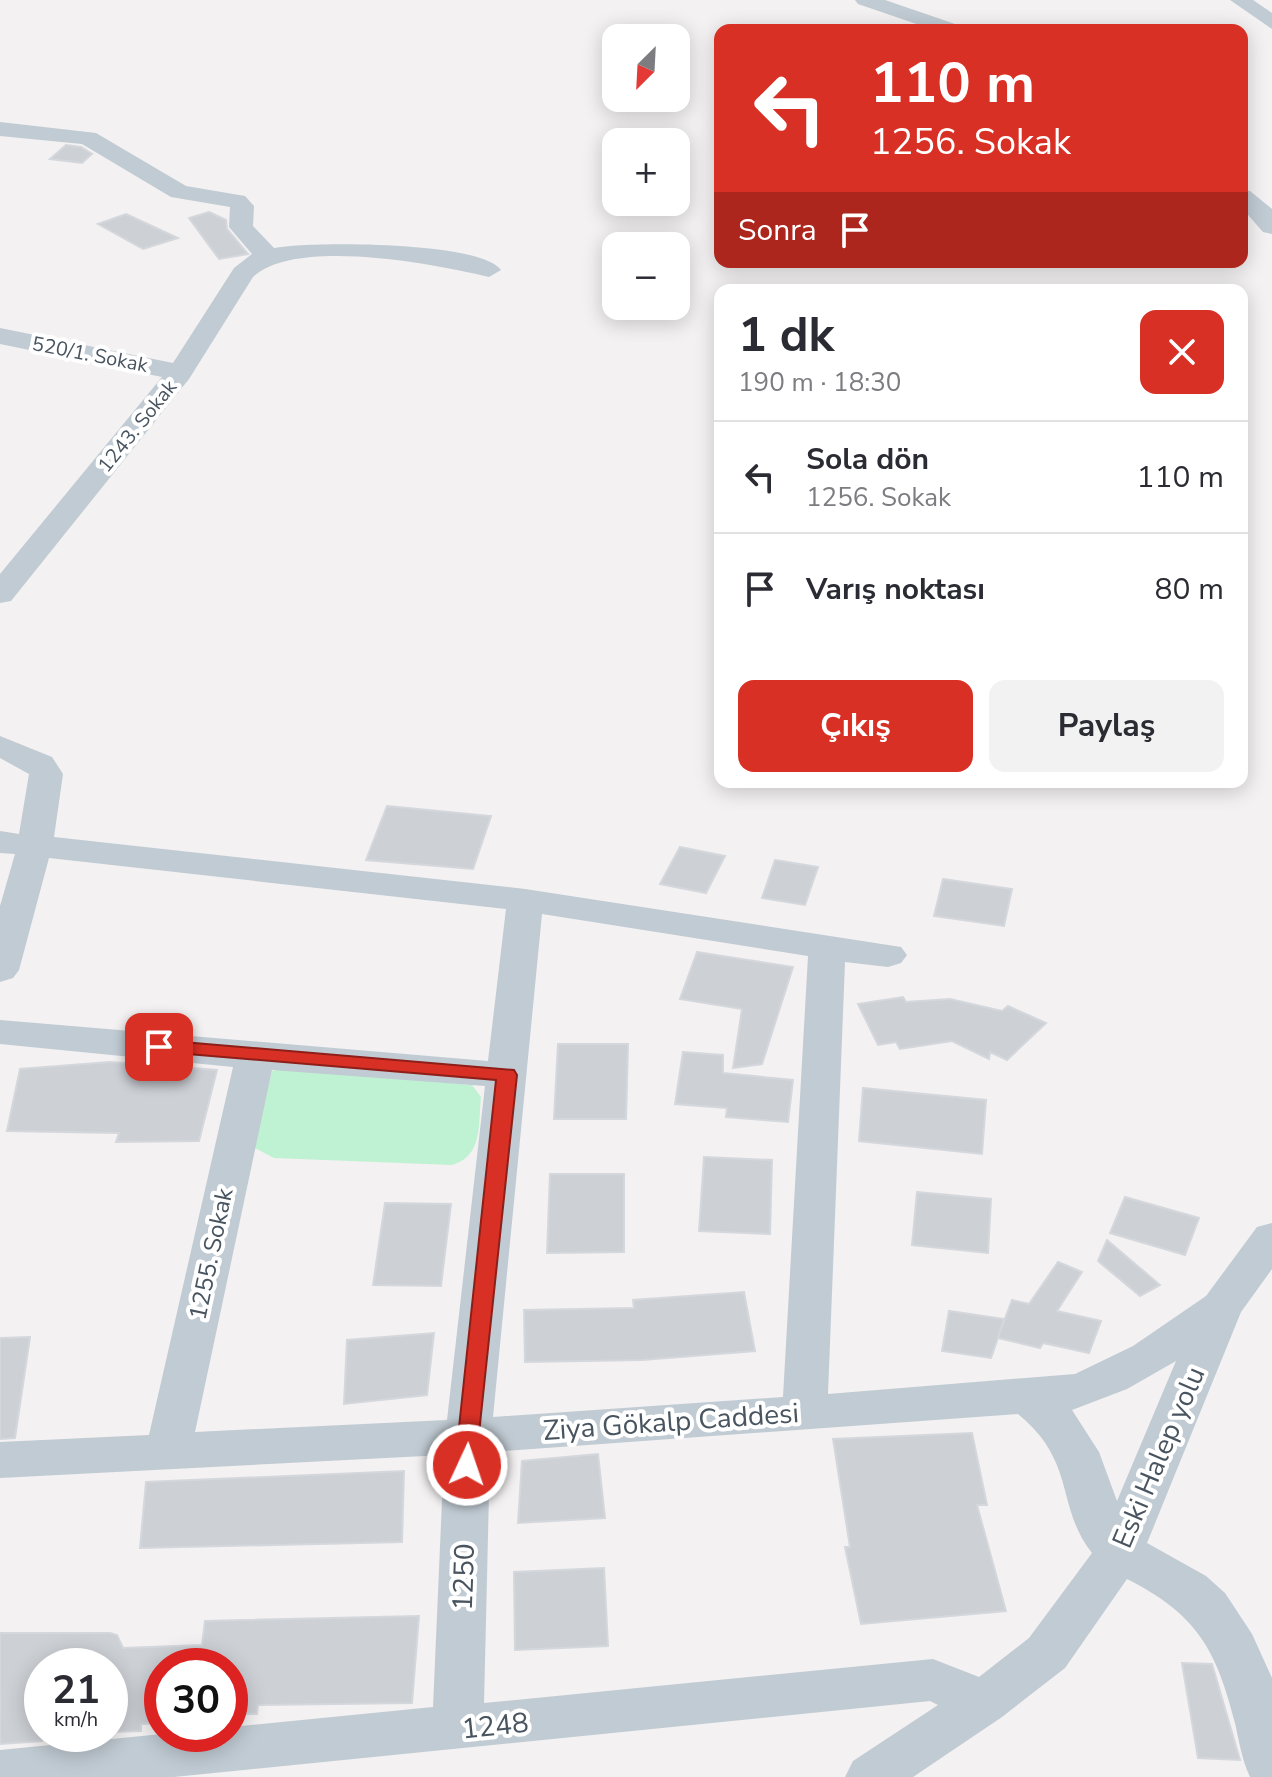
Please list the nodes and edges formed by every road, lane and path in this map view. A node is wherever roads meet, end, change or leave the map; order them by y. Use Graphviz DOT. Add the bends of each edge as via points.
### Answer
graph roads {
  1 [pos="865,0"];
  2 [pos="1240,0"];
  3 [pos="1272,23"];
  4 [pos="936,24"];
  5 [pos="0,129"];
  6 [pos="1248,201"];
  7 [pos="1272,227"];
  8 [pos="268,256"];
  9 [pos="489,270"];
  10 [pos="0,336"];
  11 [pos="180,373"];
  12 [pos="0,594"];
  13 [pos="0,746"];
  14 [pos="18,844"];
  15 [pos="525,900"];
  16 [pos="827,948"];
  17 [pos="888,955"];
  18 [pos="0,970"];
  19 [pos="0,1032"];
  20 [pos="255,1056"];
  21 [pos="507,1075"];
  22 [pos="1272,1238"];
  23 [pos="1221,1307"];
  24 [pos="1025,1395"];
  25 [pos="805,1411"];
  26 [pos="468,1436"];
  27 [pos="168,1452"];
  28 [pos="0,1460"];
  29 [pos="1120,1551"];
  30 [pos="984,1702"];
  31 [pos="458,1729"];
  32 [pos="1272,1769"];
  33 [pos="0,1772"];
  34 [pos="871,1777"];
  1 -- 4 [label="street"];
  2 -- 3 [label="street"];
  5 -- 8 [label="street" via="88,138 183,193 237,201 242,206 241,227"];
  6 -- 7 [label="street"];
  8 -- 9 [label="street" via="408,254"];
  8 -- 11 [label="street, 1243. Sokak" via="243,273"];
  10 -- 11 [label="street, 520/1. Sokak"];
  11 -- 12 [label="street, 1243. Sokak"];
  13 -- 14 [label="street" via="40,764 46,774"];
  14 -- 15 [label="street"];
  14 -- 18 [label="street"];
  15 -- 16 [label="street"];
  15 -- 21 [label="street, 1250"];
  16 -- 17 [label="street"];
  16 -- 25 [label="street"];
  19 -- 20 [label="street"];
  20 -- 21 [label="street"];
  20 -- 27 [label="street, 1255. Sokak"];
  21 -- 26 [label="street, 1250"];
  22 -- 23 [label="street, Eski Halep yolu"];
  23 -- 24 [label="street, Ziya Gökalp Caddesi" via="1151,1359 1106,1381 1068,1394"];
  23 -- 29 [label="street, Eski Halep yolu"];
  24 -- 25 [label="street, Ziya Gökalp Caddesi"];
  24 -- 29 [label="street" via="1058,1420 1078,1452 1104,1536"];
  25 -- 26 [label="street, Ziya Gökalp Caddesi"];
  26 -- 27 [label="street, Ziya Gökalp Caddesi"];
  26 -- 31 [label="street, 1250"];
  27 -- 28 [label="street, Ziya Gökalp Caddesi"];
  29 -- 30 [label="street, Eski Halep yolu" via="1047,1653"];
  29 -- 32 [label="street" via="1190,1591 1225,1630 1250,1689"];
  30 -- 31 [label="street, 1248" via="933,1680"];
  30 -- 34 [label="street, Eski Halep yolu"];
  31 -- 33 [label="street, 1248"];
}
